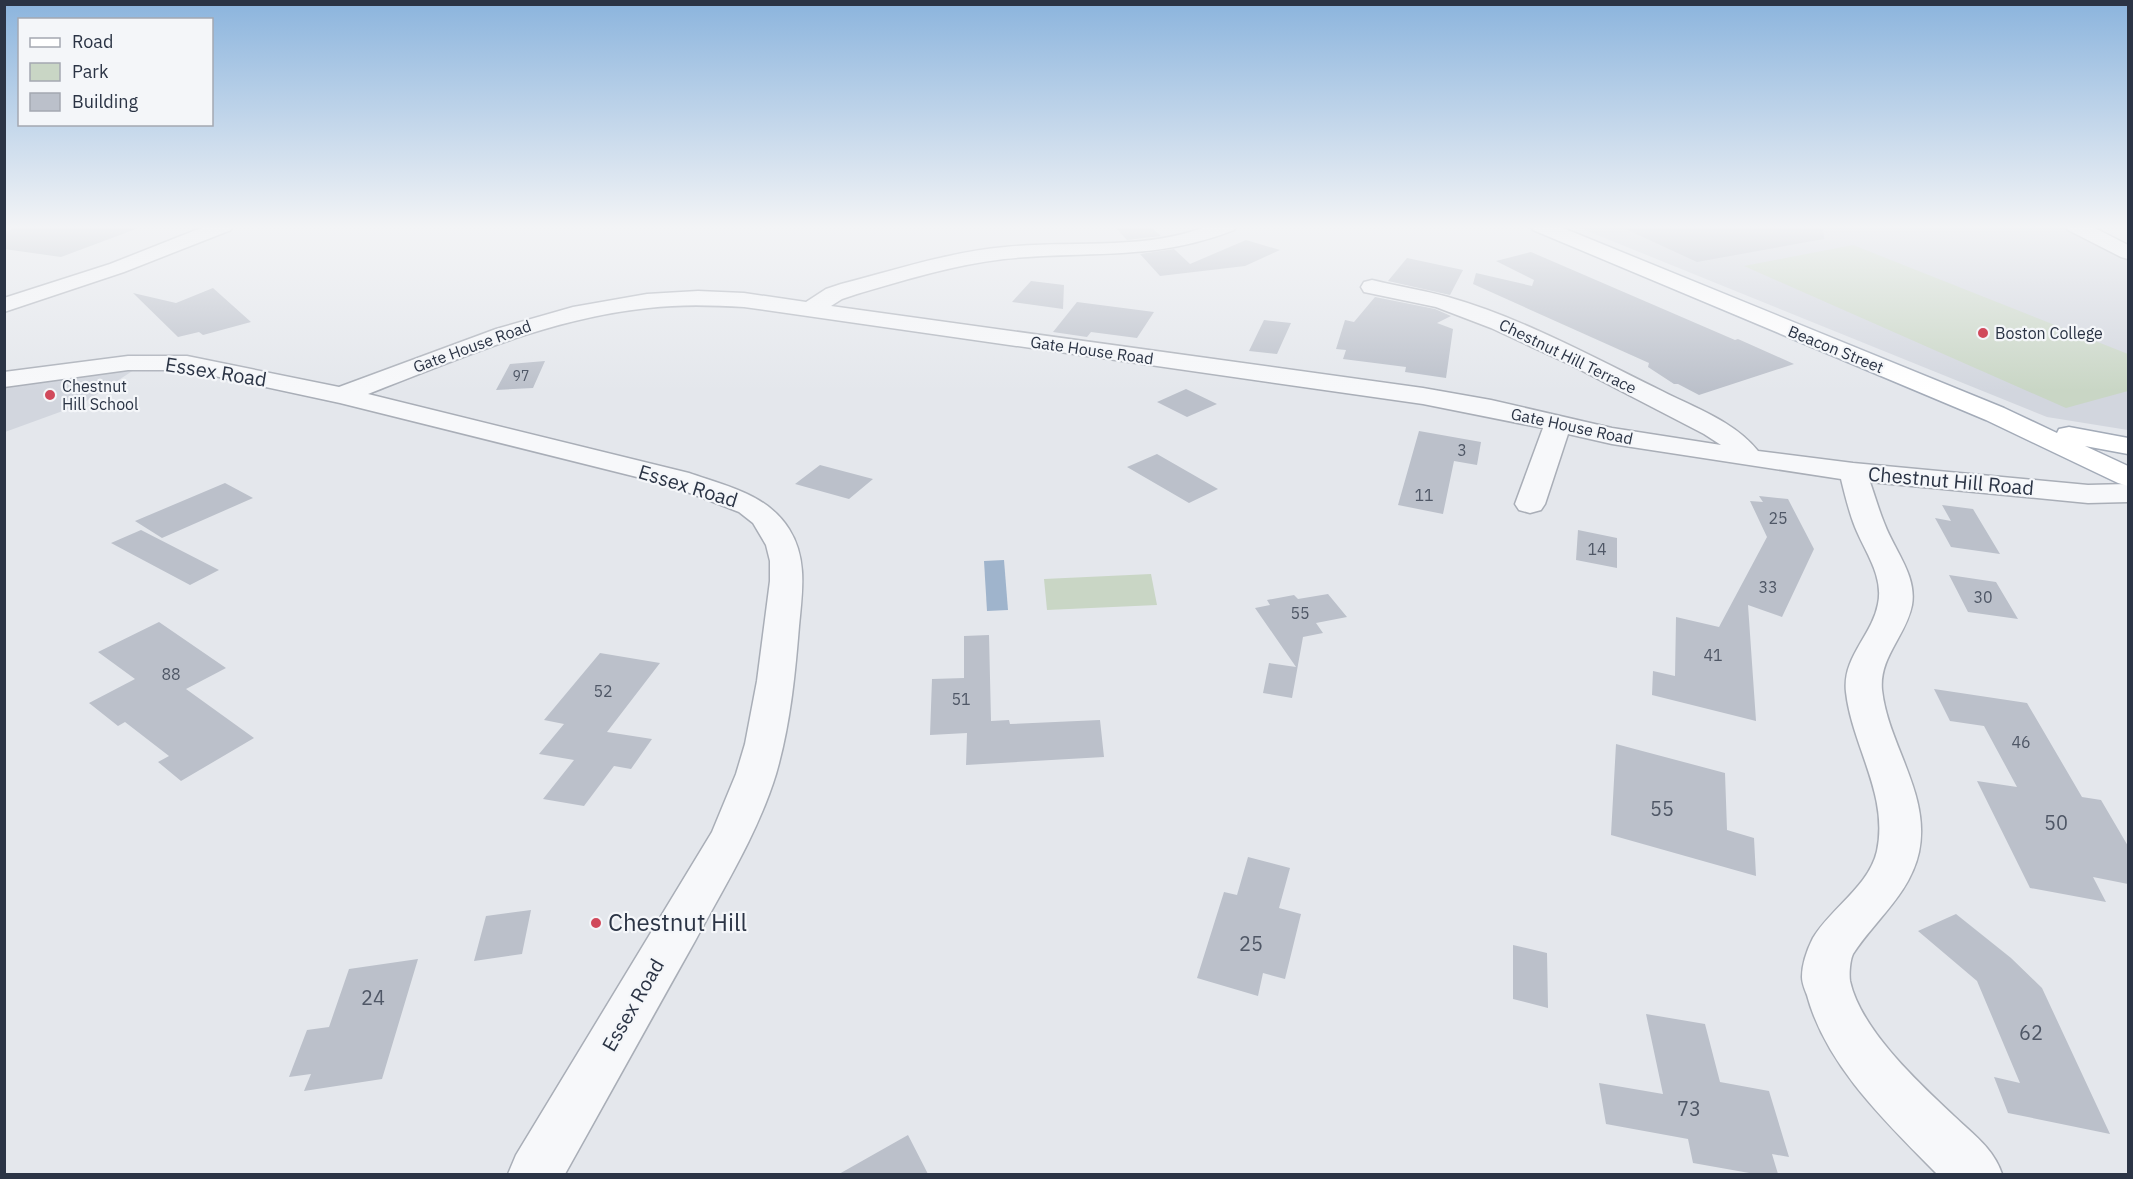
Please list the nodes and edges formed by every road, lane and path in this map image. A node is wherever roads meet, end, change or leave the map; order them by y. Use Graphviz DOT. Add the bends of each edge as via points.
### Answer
graph roads {
  1 [pos="76,281"];
  2 [pos="880,281"];
  3 [pos="1673,281"];
  4 [pos="1372,287"];
  5 [pos="4,305"];
  6 [pos="812,309"];
  7 [pos="4,380"];
  8 [pos="341,395"];
  9 [pos="1995,414"];
  10 [pos="1558,424"];
  11 [pos="2128,446"];
  12 [pos="1749,458"];
  13 [pos="1852,472"];
  14 [pos="2128,477"];
  15 [pos="2128,494"];
  16 [pos="1530,504"];
  17 [pos="535,1174"];
  18 [pos="1975,1174"];
  1 -- 5 [label="street"];
  2 -- 6 [label="street" via="834,294"];
  3 -- 9 [label="main road, Beacon Street"];
  4 -- 12 [label="street, Chestnut Hill Terrace" via="1460,308 1532,337 1728,436"];
  6 -- 8 [label="street, Gate House Road" via="698,298 599,309 527,326"];
  6 -- 10 [label="street, Gate House Road" via="1423,396"];
  7 -- 8 [label="street, Essex Road" via="102,366 173,362"];
  8 -- 17 [label="street, Essex Road" via="679,479 750,506 764,517 782,545 786,581 774,702 748,802"];
  9 -- 11 [label="main road" via="2060,433"];
  9 -- 14 [label="main road, Beacon Street"];
  10 -- 12 [label="street, Gate House Road"];
  10 -- 16 [label="street"];
  12 -- 13 [label="street, Gate House Road"];
  13 -- 15 [label="street, Chestnut Hill Road" via="2088,494"];
  13 -- 18 [label="street, Chestnut Hill Road" via="1895,587 1889,623 1864,668 1864,690 1899,809 1900,831 1890,873 1830,950 1825,969 1827,991 1863,1055 1899,1098"];
}
